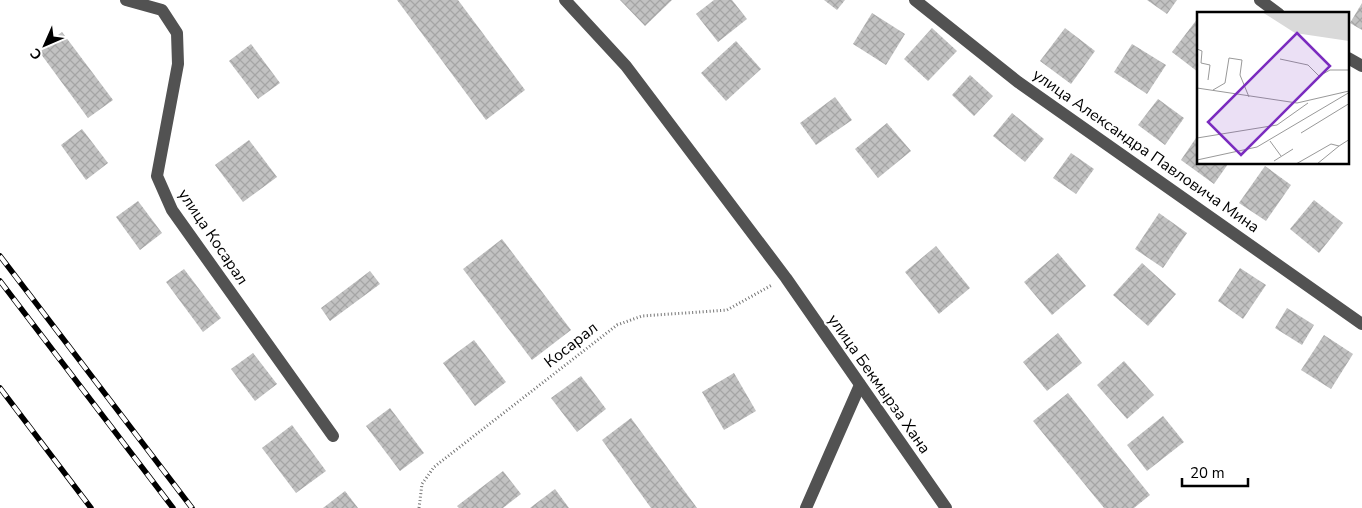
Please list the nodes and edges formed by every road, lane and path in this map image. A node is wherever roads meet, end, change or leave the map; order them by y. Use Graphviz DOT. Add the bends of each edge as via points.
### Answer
graph roads {
  1 [pos="126,0"];
  2 [pos="565,0"];
  3 [pos="914,0"];
  4 [pos="1260,0"];
  5 [pos="1276,12"];
  6 [pos="1350,59"];
  7 [pos="1362,66"];
  8 [pos="786,278"];
  9 [pos="1362,324"];
  10 [pos="860,384"];
  11 [pos="333,436"];
  12 [pos="419,508"];
  13 [pos="806,508"];
  14 [pos="946,508"];
  1 -- 11 [label="street, улица Косарал" via="162,10 177,33 178,64 157,176 172,210"];
  2 -- 8 [label="street, улица Бекмырза Хана" via="626,66"];
  3 -- 9 [label="street, улица Александра Павловича Мина" via="1018,82"];
  4 -- 5 [label="street"];
  6 -- 7 [label="street"];
  8 -- 10 [label="street, улица Бекмырза Хана"];
  8 -- 12 [label="path, Косарал" via="727,310 642,316 617,326 434,467 422,484"];
  10 -- 13 [label="street"];
  10 -- 14 [label="street, улица Бекмырза Хана"];
}
